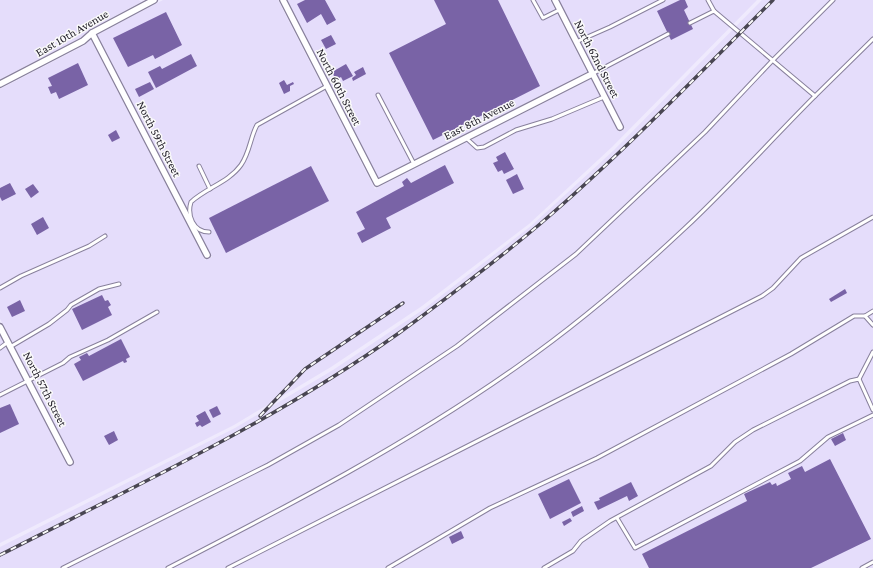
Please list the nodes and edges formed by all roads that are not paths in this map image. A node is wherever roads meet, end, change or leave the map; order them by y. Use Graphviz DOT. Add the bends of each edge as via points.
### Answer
graph roads {
  1 [pos="154,0"];
  2 [pos="282,0"];
  3 [pos="533,0"];
  4 [pos="555,0"];
  5 [pos="662,0"];
  6 [pos="708,0"];
  7 [pos="833,0"];
  8 [pos="144,2"];
  9 [pos="560,10"];
  10 [pos="714,11"];
  11 [pos="690,23"];
  12 [pos="92,33"];
  13 [pos="668,34"];
  14 [pos="873,39"];
  15 [pos="576,42"];
  16 [pos="772,61"];
  17 [pos="592,74"];
  18 [pos="0,84"];
  19 [pos="327,86"];
  20 [pos="378,95"];
  21 [pos="604,96"];
  22 [pos="815,96"];
  23 [pos="620,127"];
  24 [pos="466,138"];
  25 [pos="414,164"];
  26 [pos="199,166"];
  27 [pos="377,183"];
  28 [pos="210,189"];
  29 [pos="873,217"];
  30 [pos="209,232"];
  31 [pos="105,236"];
  32 [pos="207,255"];
  33 [pos="119,284"];
  34 [pos="0,288"];
  35 [pos="873,311"];
  36 [pos="157,312"];
  37 [pos="865,316"];
  38 [pos="873,325"];
  39 [pos="0,327"];
  40 [pos="9,345"];
  41 [pos="0,348"];
  42 [pos="873,352"];
  43 [pos="859,380"];
  44 [pos="28,381"];
  45 [pos="0,395"];
  46 [pos="873,410"];
  47 [pos="873,415"];
  48 [pos="70,462"];
  49 [pos="617,518"];
  50 [pos="873,562"];
  51 [pos="63,568"];
  52 [pos="168,568"];
  53 [pos="228,568"];
  54 [pos="388,568"];
  55 [pos="544,568"];
  56 [pos="862,568"];
  1 -- 8 [label="street, East 10th Avenue"];
  2 -- 19 [label="street, North 60th Street"];
  3 -- 9 [label="lane" via="543,18"];
  4 -- 9 [label="street, North 62nd Street"];
  5 -- 15 [label="lane"];
  6 -- 10 [label="lane"];
  7 -- 16 [label="lane"];
  8 -- 12 [label="street, East 10th Avenue"];
  9 -- 15 [label="street, North 62nd Street"];
  10 -- 11 [label="lane"];
  10 -- 16 [label="lane"];
  12 -- 18 [label="street, East 10th Avenue" via="83,41"];
  12 -- 32 [label="street, North 59th Street"];
  13 -- 17 [label="lane"];
  14 -- 22 [label="lane"];
  15 -- 17 [label="street, North 62nd Street"];
  16 -- 22 [label="lane"];
  16 -- 51 [label="lane" via="705,132 576,254 457,346 340,425 281,458"];
  17 -- 21 [label="street, North 62nd Street"];
  17 -- 24 [label="street, East 8th Avenue"];
  19 -- 27 [label="street, North 60th Street"];
  19 -- 28 [label="lane" via="257,125 241,166"];
  20 -- 25 [label="lane"];
  21 -- 23 [label="street, North 62nd Street"];
  21 -- 24 [label="lane" via="552,119 516,130 484,147 477,148"];
  22 -- 52 [label="lane" via="684,229 610,294 519,365 403,442 300,501"];
  24 -- 25 [label="street, East 8th Avenue"];
  25 -- 27 [label="street, East 8th Avenue"];
  26 -- 28 [label="lane"];
  28 -- 30 [label="lane" via="191,202 189,211 195,226"];
  29 -- 53 [label="lane" via="801,258 762,296"];
  31 -- 34 [label="lane"];
  33 -- 40 [label="lane" via="99,289 71,305 49,324"];
  35 -- 37 [label="lane"];
  36 -- 44 [label="lane"];
  37 -- 38 [label="lane"];
  37 -- 54 [label="lane" via="854,316 791,354 596,458 490,508"];
  39 -- 40 [label="street, North 57th Street"];
  40 -- 41 [label="lane"];
  40 -- 44 [label="street, North 57th Street"];
  42 -- 43 [label="lane"];
  43 -- 46 [label="lane"];
  43 -- 49 [label="lane" via="843,384 753,430 711,466"];
  44 -- 45 [label="lane"];
  44 -- 48 [label="street, North 57th Street"];
  47 -- 49 [label="lane" via="828,436 800,461 635,548"];
  49 -- 55 [label="lane" via="581,541 563,558"];
  50 -- 56 [label="lane"];
}
